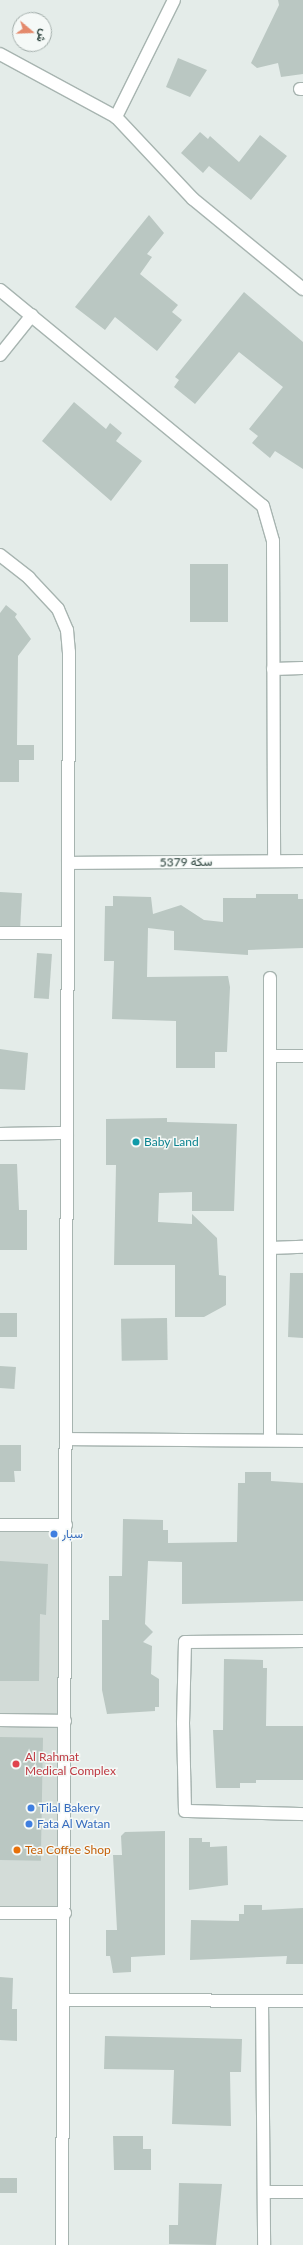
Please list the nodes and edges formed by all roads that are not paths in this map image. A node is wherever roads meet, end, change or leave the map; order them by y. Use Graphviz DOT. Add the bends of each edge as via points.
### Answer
graph roads {
  1 [pos="174,0"];
  2 [pos="0,54"];
  3 [pos="116,117"];
  4 [pos="303,289"];
  5 [pos="0,290"];
  6 [pos="32,315"];
  7 [pos="0,355"];
  8 [pos="0,555"];
  9 [pos="303,668"];
  10 [pos="273,669"];
  11 [pos="274,861"];
  12 [pos="303,861"];
  13 [pos="68,863"];
  14 [pos="0,933"];
  15 [pos="68,933"];
  16 [pos="270,978"];
  17 [pos="270,1056"];
  18 [pos="303,1056"];
  19 [pos="67,1133"];
  20 [pos="0,1134"];
  21 [pos="270,1248"];
  22 [pos="303,1248"];
  23 [pos="66,1439"];
  24 [pos="270,1439"];
  25 [pos="303,1441"];
  26 [pos="0,1525"];
  27 [pos="66,1525"];
  28 [pos="303,1641"];
  29 [pos="0,1720"];
  30 [pos="65,1721"];
  31 [pos="303,1814"];
  32 [pos="0,1913"];
  33 [pos="65,1913"];
  34 [pos="64,2000"];
  35 [pos="262,2001"];
  36 [pos="303,2002"];
  37 [pos="264,2192"];
  38 [pos="303,2192"];
  39 [pos="62,2245"];
  40 [pos="264,2245"];
  1 -- 3 [label="street"];
  2 -- 3 [label="street"];
  3 -- 4 [label="street" via="193,199"];
  5 -- 6 [label="street"];
  6 -- 7 [label="street"];
  6 -- 10 [label="street" via="262,506 272,540"];
  8 -- 13 [label="street" via="42,591 58,609 67,630"];
  9 -- 10 [label="street"];
  10 -- 11 [label="street"];
  11 -- 12 [label="street, سكة 5379"];
  11 -- 13 [label="street, سكة 5379"];
  13 -- 15 [label="street"];
  14 -- 15 [label="street"];
  15 -- 19 [label="street"];
  16 -- 17 [label="street"];
  17 -- 18 [label="street"];
  17 -- 21 [label="street"];
  19 -- 20 [label="street"];
  19 -- 23 [label="street"];
  21 -- 22 [label="street"];
  21 -- 24 [label="street"];
  23 -- 24 [label="street"];
  23 -- 27 [label="street"];
  24 -- 25 [label="street"];
  26 -- 27 [label="street"];
  27 -- 30 [label="street"];
  28 -- 31 [label="street" via="185,1642 183,1723 185,1811"];
  29 -- 30 [label="street"];
  30 -- 33 [label="street"];
  32 -- 33 [label="street"];
  33 -- 34 [label="street"];
  34 -- 35 [label="street"];
  34 -- 39 [label="street"];
  35 -- 36 [label="street"];
  35 -- 37 [label="street"];
  37 -- 38 [label="street"];
  37 -- 40 [label="street"];
}
